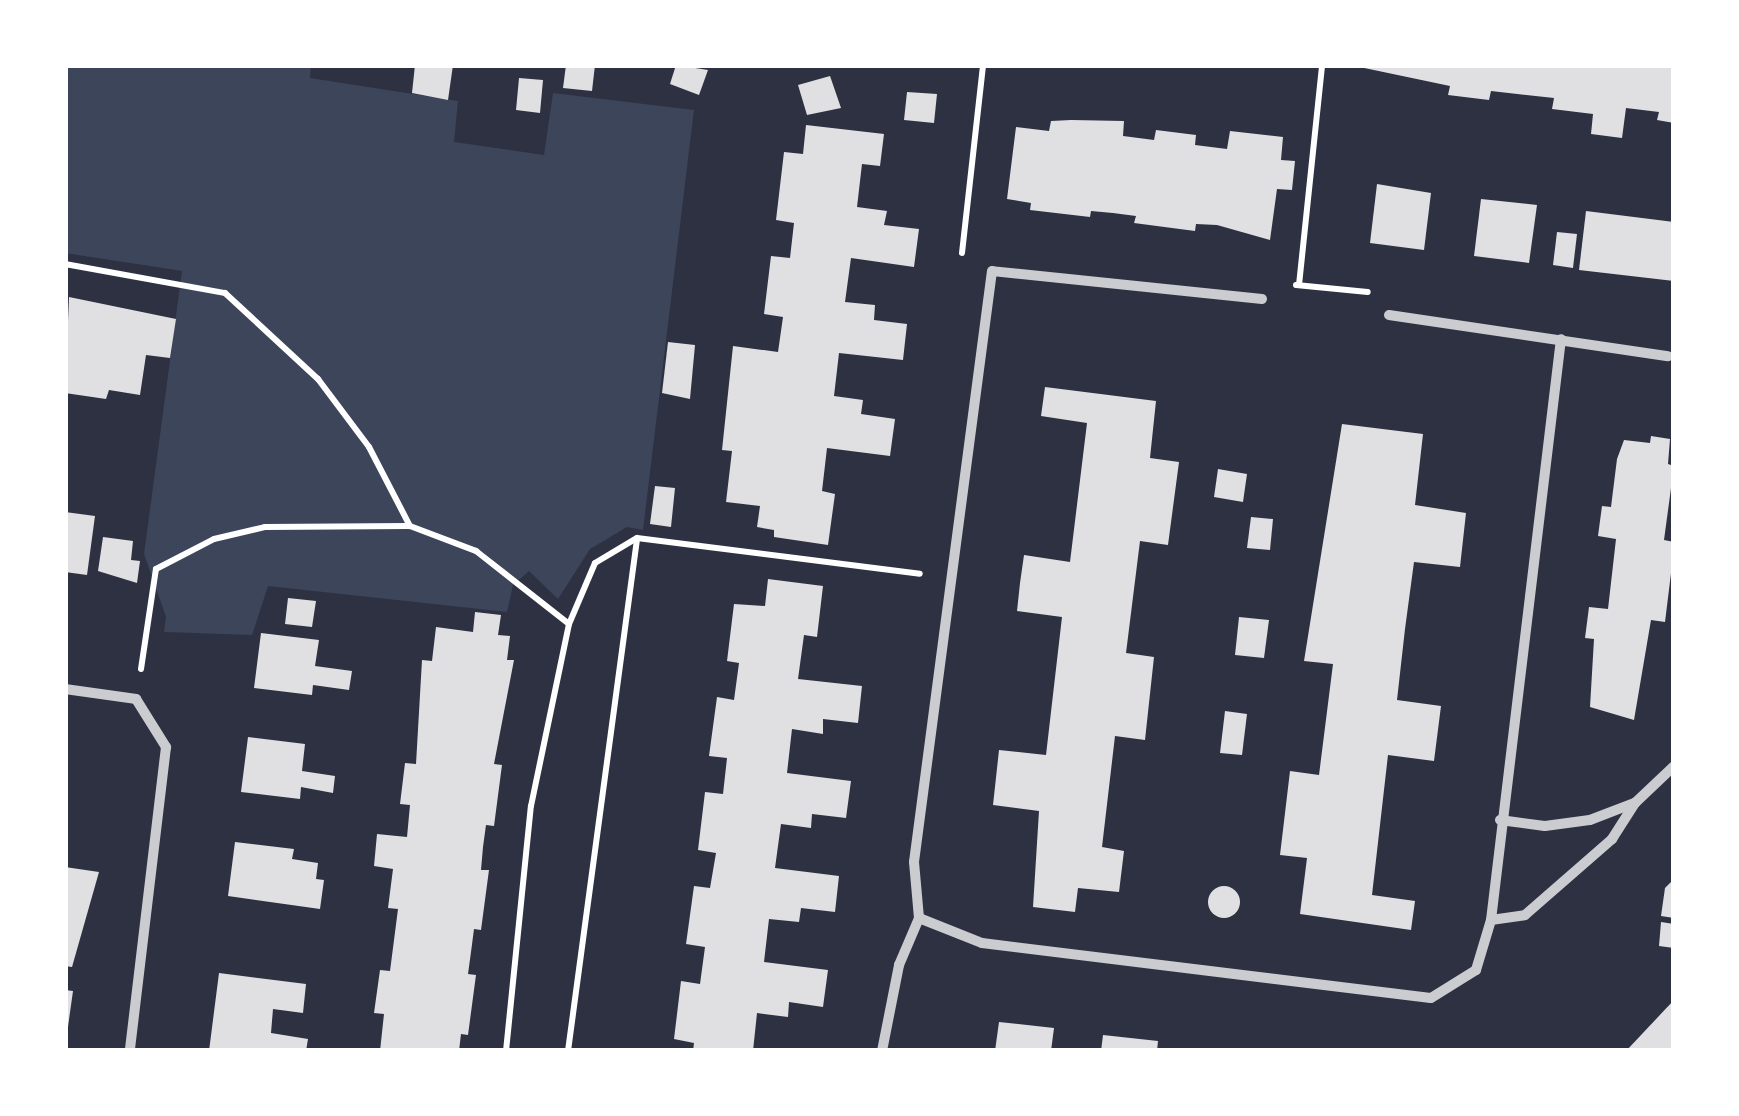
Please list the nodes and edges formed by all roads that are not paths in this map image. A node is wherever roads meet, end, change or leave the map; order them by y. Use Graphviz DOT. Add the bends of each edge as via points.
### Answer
graph roads {
  1 [pos="1262,299"];
  2 [pos="1389,315"];
  3 [pos="1561,339"];
  4 [pos="1668,356"];
  5 [pos="65,689"];
  6 [pos="1674,766"];
  7 [pos="1635,802"];
  8 [pos="1500,820"];
  9 [pos="920,918"];
  10 [pos="1491,920"];
  11 [pos="130,1051"];
  12 [pos="882,1051"];
  1 -- 9 [label="street" via="992,271 914,862"];
  2 -- 3 [label="street"];
  3 -- 4 [label="street"];
  3 -- 8 [label="street"];
  5 -- 11 [label="street" via="136,699 166,747"];
  6 -- 7 [label="street"];
  7 -- 8 [label="street" via="1575,822"];
  7 -- 10 [label="street" via="1612,838 1524,915"];
  8 -- 10 [label="street"];
  9 -- 10 [label="street" via="982,943 1432,998 1476,970"];
  9 -- 12 [label="street" via="900,965"];
}
